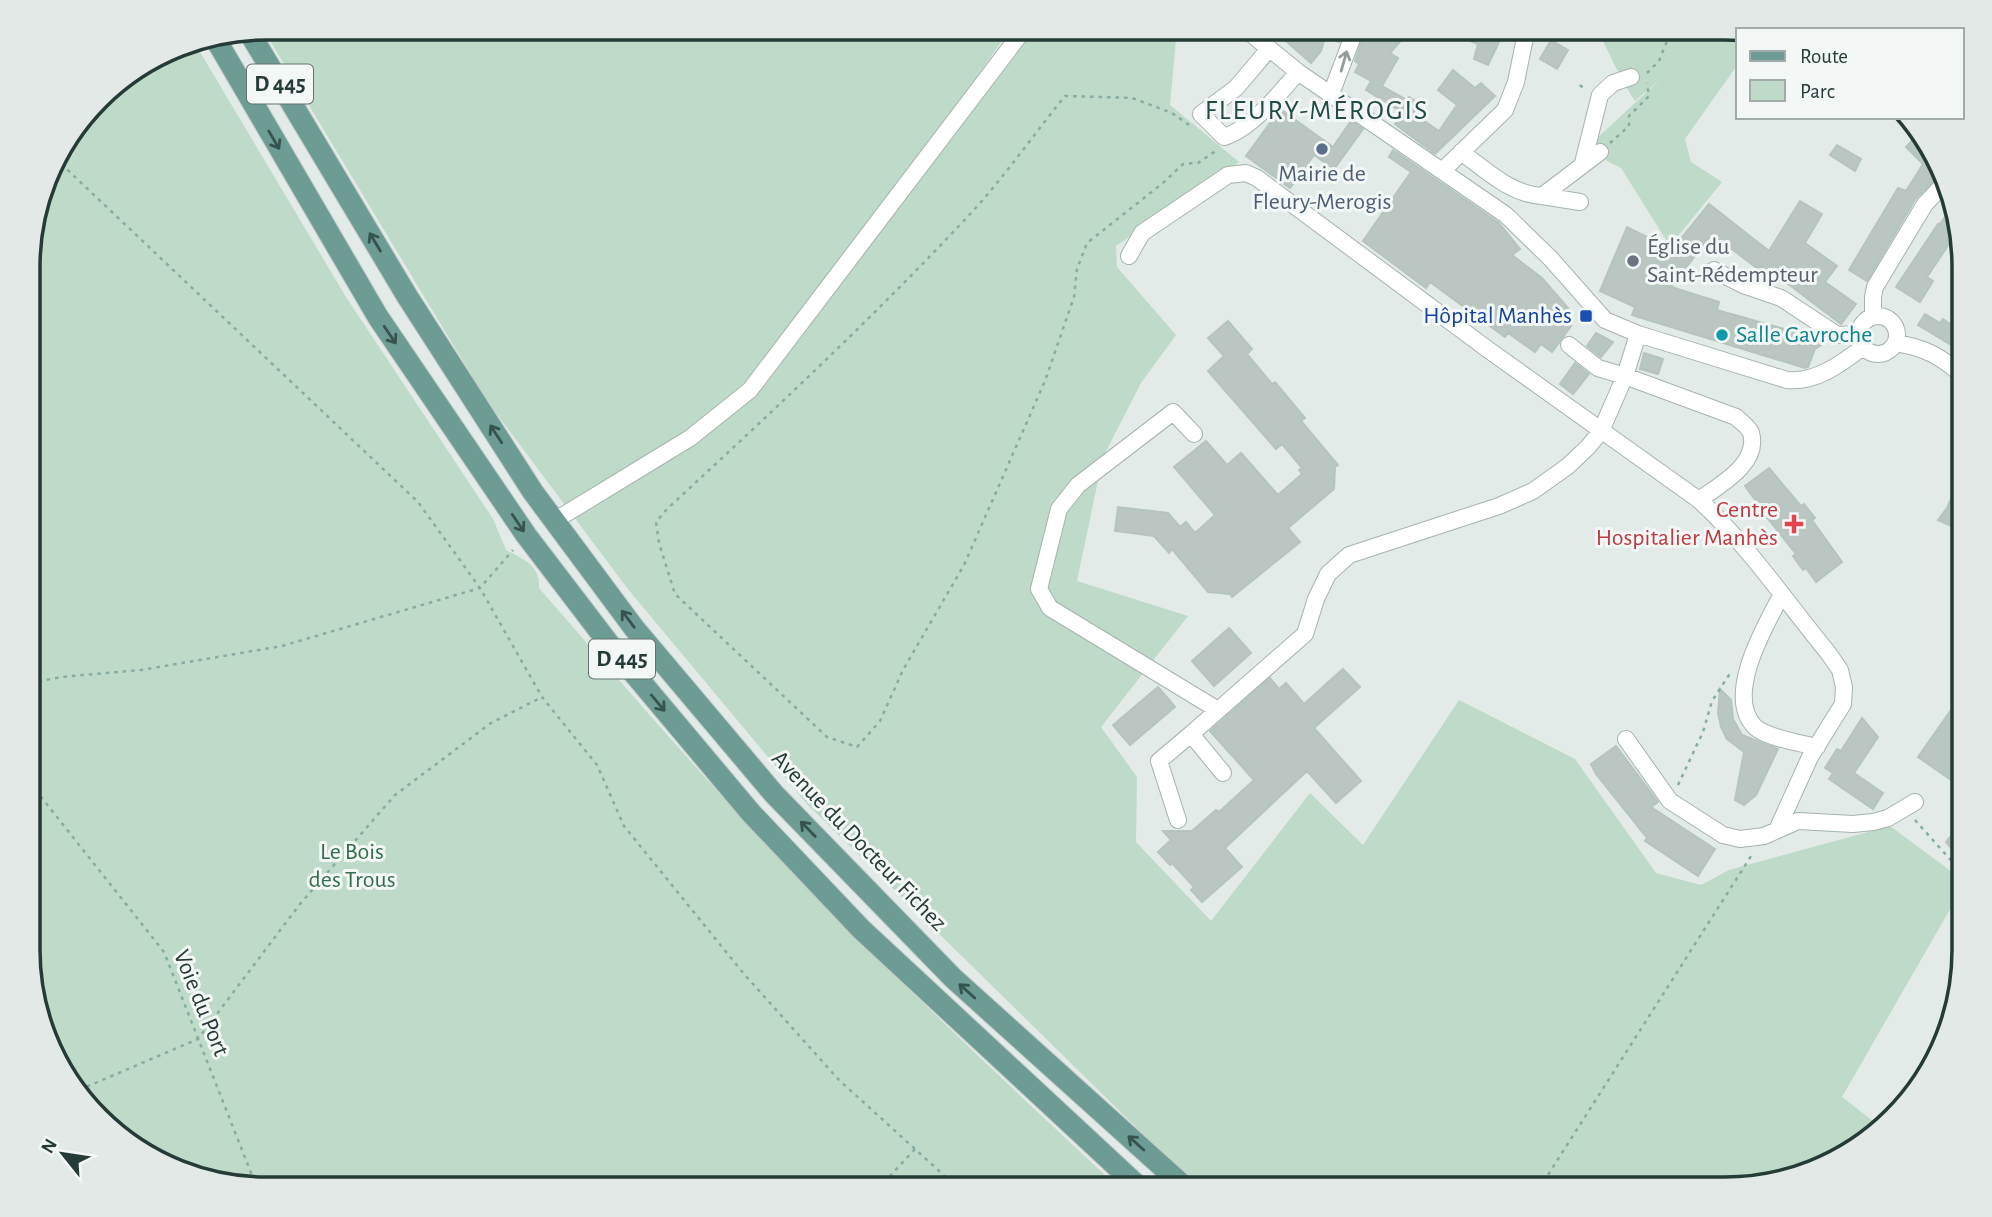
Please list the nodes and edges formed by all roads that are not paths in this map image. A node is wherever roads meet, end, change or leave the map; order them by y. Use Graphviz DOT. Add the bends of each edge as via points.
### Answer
graph roads {
  1 [pos="1016,40"];
  2 [pos="1259,40"];
  3 [pos="1351,40"];
  4 [pos="1525,40"];
  5 [pos="254,41"];
  6 [pos="220,46"];
  7 [pos="1269,48"];
  8 [pos="1298,72"];
  9 [pos="1631,78"];
  10 [pos="1331,94"];
  11 [pos="1461,152"];
  12 [pos="1600,152"];
  13 [pos="1583,163"];
  14 [pos="1443,171"];
  15 [pos="1938,191"];
  16 [pos="1542,196"];
  17 [pos="1580,202"];
  18 [pos="1129,256"];
  19 [pos="1714,270"];
  20 [pos="1873,317"];
  21 [pos="1638,334"];
  22 [pos="1861,341"];
  23 [pos="1895,343"];
  24 [pos="1569,345"];
  25 [pos="1951,366"];
  26 [pos="1625,376"];
  27 [pos="1601,431"];
  28 [pos="1194,434"];
  29 [pos="1699,500"];
  30 [pos="554,521"];
  31 [pos="1782,596"];
  32 [pos="1218,710"];
  33 [pos="1191,734"];
  34 [pos="1626,739"];
  35 [pos="1817,747"];
  36 [pos="1223,773"];
  37 [pos="1910,805"];
  38 [pos="1178,820"];
  39 [pos="1771,833"];
  40 [pos="1127,1176"];
  41 [pos="1173,1176"];
  1 -- 30 [label="street" via="750,390 690,438"];
  2 -- 7 [label="street"];
  10 -- 3 [label="street, one-way"];
  4 -- 11 [label="street" via="1505,110"];
  30 -- 5 [label="main road, Avenue du Docteur Fichez / D 445, one-way" via="407,296"];
  6 -- 40 [label="main road, D 445, one-way" via="378,317 526,535 610,645 760,822 861,929"];
  7 -- 8 [label="street"];
  7 -- 8 [label="street" via="1236,88 1201,114 1224,137 1235,134"];
  8 -- 10 [label="street"];
  9 -- 13 [label="street" via="1613,83 1600,95"];
  10 -- 14 [label="street"];
  11 -- 14 [label="street"];
  11 -- 16 [label="street" via="1512,189"];
  12 -- 13 [label="street"];
  13 -- 16 [label="street"];
  14 -- 21 [label="street" via="1506,215 1605,320"];
  15 -- 20 [label="street" via="1875,287"];
  16 -- 17 [label="street"];
  18 -- 27 [label="street" via="1142,233 1156,222 1228,175 1246,173"];
  19 -- 22 [label="street" via="1781,298 1838,335"];
  20 -- 22 [label="street" via="1866,320"];
  20 -- 23 [label="street" via="1894,325"];
  21 -- 22 [label="street" via="1796,381 1816,376"];
  21 -- 26 [label="street"];
  22 -- 23 [label="street" via="1875,355 1886,353"];
  23 -- 25 [label="street" via="1931,351"];
  24 -- 26 [label="street" via="1598,368"];
  26 -- 27 [label="street"];
  26 -- 29 [label="street" via="1736,416 1750,431 1747,458"];
  27 -- 29 [label="street"];
  27 -- 32 [label="street" via="1568,466 1533,491 1477,515 1349,555 1328,573 1305,634"];
  28 -- 32 [label="street" via="1173,412 1078,485 1059,509 1040,589 1050,608"];
  29 -- 31 [label="street"];
  41 -- 30 [label="main road, Avenue du Docteur Fichez / D 445, one-way" via="953,978 774,794 634,628"];
  31 -- 35 [label="street" via="1840,670 1844,687 1843,704"];
  31 -- 35 [label="street" via="1758,639 1743,689 1746,714 1756,728"];
  32 -- 33 [label="street"];
  33 -- 36 [label="street"];
  33 -- 38 [label="street" via="1159,761"];
  34 -- 39 [label="street" via="1670,801 1723,835 1740,839"];
  35 -- 39 [label="street"];
  37 -- 39 [label="street" via="1873,822 1798,821"];
}
